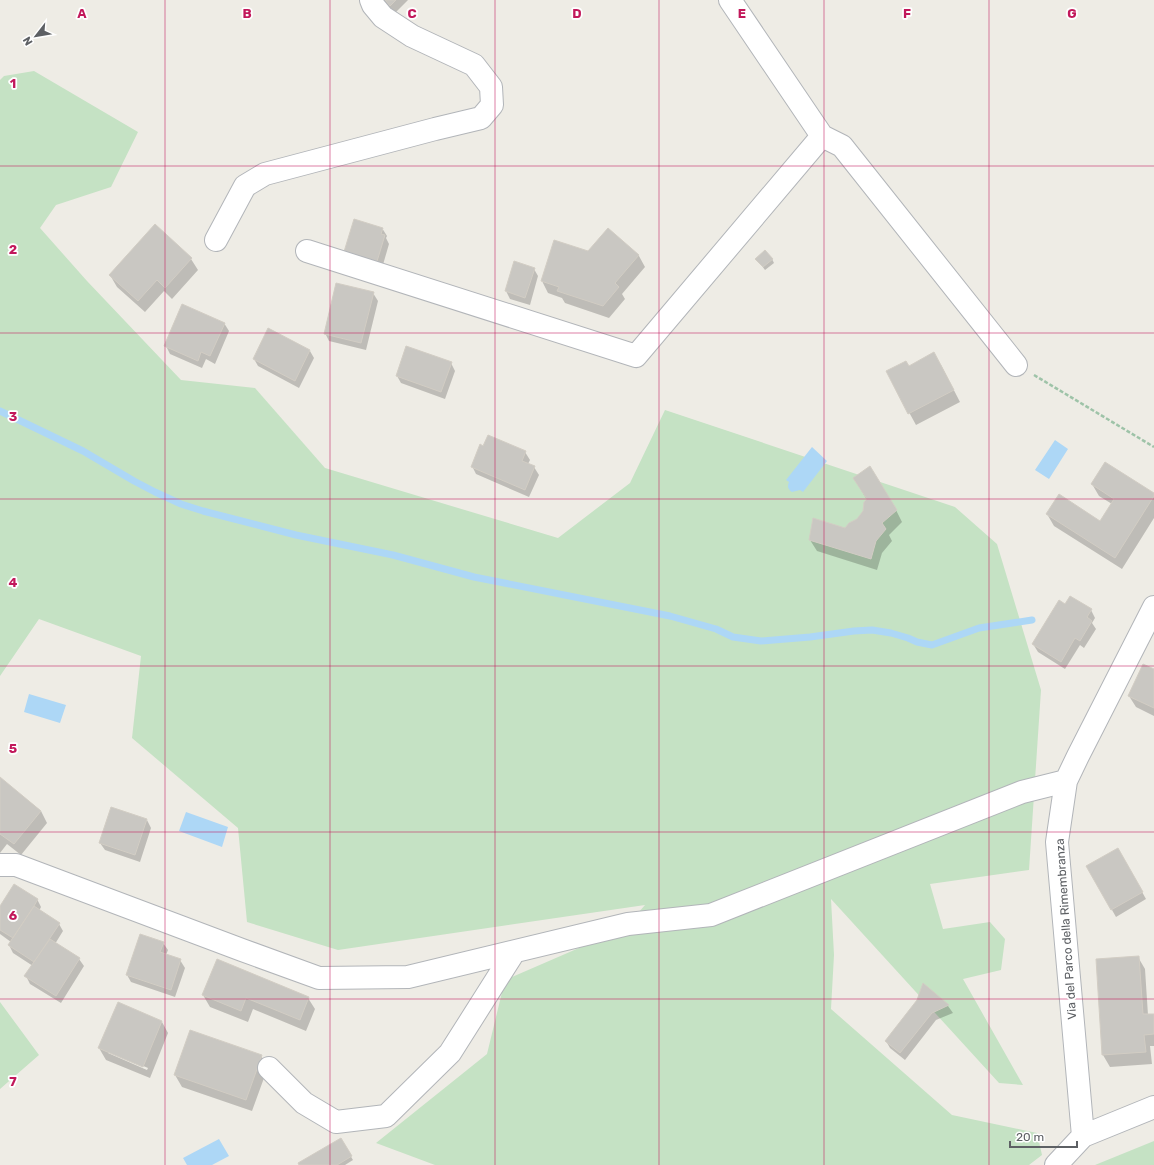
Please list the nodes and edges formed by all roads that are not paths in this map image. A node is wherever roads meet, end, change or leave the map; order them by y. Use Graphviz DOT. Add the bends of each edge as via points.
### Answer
graph roads {
  1 [pos="371,0"];
  2 [pos="730,0"];
  3 [pos="822,136"];
  4 [pos="216,240"];
  5 [pos="307,251"];
  6 [pos="1016,365"];
  7 [pos="1154,607"];
  8 [pos="1066,781"];
  9 [pos="8,865"];
  10 [pos="514,952"];
  11 [pos="269,1068"];
  12 [pos="1154,1107"];
  13 [pos="1083,1136"];
  14 [pos="1056,1165"];
  1 -- 4 [label="street" via="383,17 412,36 474,65 491,87 492,105 482,118 265,174 245,186"];
  2 -- 3 [label="street"];
  3 -- 5 [label="street" via="636,356"];
  3 -- 6 [label="street" via="842,146"];
  7 -- 8 [label="street, Via del Parco della Rimembranza"];
  8 -- 10 [label="street" via="1022,792 711,915 628,924"];
  8 -- 13 [label="street, Via del Parco della Rimembranza" via="1057,842"];
  9 -- 10 [label="street" via="320,978 408,977"];
  10 -- 11 [label="street" via="450,1053 386,1116 336,1122 304,1103"];
  12 -- 13 [label="street"];
  13 -- 14 [label="street"];
}
